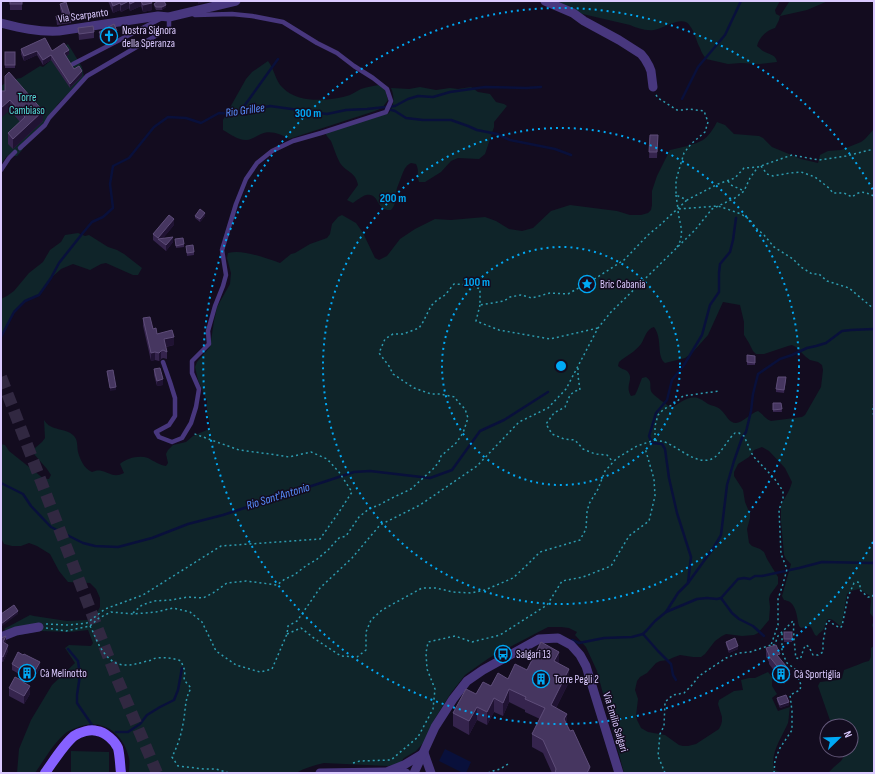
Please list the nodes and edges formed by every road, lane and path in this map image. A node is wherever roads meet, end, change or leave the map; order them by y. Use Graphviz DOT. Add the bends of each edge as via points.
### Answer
graph roads {
  1 [pos="236,1"];
  2 [pos="545,1"];
  3 [pos="187,12"];
  4 [pos="167,17"];
  5 [pos="1,22"];
  6 [pos="73,64"];
  7 [pos="653,87"];
  8 [pos="20,148"];
  9 [pos="874,149"];
  10 [pos="15,152"];
  11 [pos="759,166"];
  12 [pos="1,170"];
  13 [pos="728,180"];
  14 [pos="744,191"];
  15 [pos="676,195"];
  16 [pos="874,196"];
  17 [pos="687,200"];
  18 [pos="718,206"];
  19 [pos="678,209"];
  20 [pos="677,248"];
  21 [pos="480,305"];
  22 [pos="874,309"];
  23 [pos="598,328"];
  24 [pos="163,362"];
  25 [pos="578,366"];
  26 [pos="719,391"];
  27 [pos="874,403"];
  28 [pos="874,422"];
  29 [pos="186,431"];
  30 [pos="655,440"];
  31 [pos="646,448"];
  32 [pos="613,462"];
  33 [pos="874,594"];
  34 [pos="133,614"];
  35 [pos="90,626"];
  36 [pos="37,628"];
  37 [pos="782,632"];
  38 [pos="287,634"];
  39 [pos="1,637"];
  40 [pos="771,645"];
  41 [pos="424,753"];
  42 [pos="508,764"];
  43 [pos="348,765"];
  44 [pos="45,773"];
  45 [pos="120,773"];
  46 [pos="229,773"];
  47 [pos="320,773"];
  48 [pos="387,773"];
  49 [pos="406,773"];
  50 [pos="414,773"];
  51 [pos="431,773"];
  52 [pos="488,773"];
  53 [pos="619,773"];
  54 [pos="665,773"];
  55 [pos="774,773"];
  1 -- 3 [label="street, Via Scarpanto"];
  2 -- 7 [label="street" via="573,13 584,22 641,54 651,71"];
  3 -- 4 [label="street, Via Scarpanto"];
  3 -- 29 [label="lane" via="195,15 252,16 283,22 337,53 373,78 387,89 391,101 386,112 293,141 272,152 257,163 246,179 222,250 226,275 208,331 209,344 192,361 192,373 199,389 196,407"];
  4 -- 5 [label="street, Via Scarpanto" via="158,16 47,32"];
  4 -- 6 [label="lane"];
  4 -- 8 [label="lane" via="169,28 87,76 45,125"];
  7 -- 15 [label="path" via="658,98 677,110 704,111 708,122 706,132 684,153 676,180"];
  9 -- 11 [label="path" via="819,160 792,155"];
  10 -- 12 [label="lane"];
  11 -- 13 [label="path" via="744,168 735,178"];
  11 -- 14 [label="path"];
  11 -- 16 [label="path" via="773,176 801,172 815,177 833,193 844,193 852,197 857,193"];
  13 -- 14 [label="path" via="730,184"];
  13 -- 17 [label="path"];
  14 -- 18 [label="path"];
  15 -- 17 [label="path"];
  15 -- 19 [label="path"];
  17 -- 19 [label="path"];
  18 -- 19 [label="path"];
  18 -- 20 [label="path" via="712,208"];
  18 -- 22 [label="path" via="749,219 774,247 801,267 812,274 819,274 827,281 849,288"];
  19 -- 20 [label="path" via="681,237"];
  19 -- 21 [label="path" via="624,260 568,294 550,293 532,298 521,295"];
  20 -- 23 [label="path"];
  21 -- 23 [label="path" via="476,321 499,330 550,339"];
  21 -- 34 [label="path" via="480,289 472,285 454,284 431,306 419,328 402,334 393,334 385,339 379,354 393,374 414,388 431,394 455,397 465,409 468,418 463,434 456,443 411,489 370,508 359,517 346,536 339,538 316,560 277,584 246,581 227,583 203,598 154,601 142,605"];
  23 -- 25 [label="path"];
  24 -- 29 [label="lane" via="175,398 175,416 169,425 156,432 159,437 172,442 182,438"];
  25 -- 32 [label="path" via="580,390 575,391 565,407 554,413 546,424 552,434 575,440 583,449 607,455"];
  25 -- 38 [label="path" via="566,389 548,408 519,422 477,466 420,505 380,525 352,558 320,588 297,621 288,626"];
  26 -- 30 [label="path" via="683,396 664,409 658,415"];
  27 -- 28 [label="path"];
  29 -- 36 [label="path" via="238,450 289,457 311,452 327,460 339,472 352,492 320,539 221,546 143,595 105,609 87,623 41,623"];
  30 -- 32 [label="path" via="637,446"];
  30 -- 40 [label="path" via="667,443 691,457 706,461 716,457 731,436 740,433 744,436 753,456 783,491 779,510 781,554 787,569 778,599 778,625"];
  31 -- 43 [label="path" via="654,479 655,496 649,522 629,536 611,566 583,577 562,581 547,605 500,635 472,642 455,636 428,642 427,669 435,689 433,709 418,737 391,760 360,761"];
  32 -- 38 [label="path" via="605,471 589,504 586,512 586,529 580,540 540,552 513,578 471,593 422,588 382,610 371,620 366,632 366,650 357,657 341,656 301,628"];
  33 -- 37 [label="path" via="868,597 860,590 860,584 854,583 848,597 842,626 840,628 827,621 823,652 818,655 813,654 806,645 800,659 796,658 793,621"];
  34 -- 35 [label="path" via="111,612"];
  34 -- 38 [label="path" via="173,608 190,612 202,622 216,651 236,665 260,672 272,669"];
  35 -- 36 [label="path" via="66,631"];
  35 -- 46 [label="path" via="105,654 123,666 156,658 181,661 185,671 184,680 191,688 187,696 183,727 172,757 178,766 216,769"];
  36 -- 39 [label="street" via="16,631"];
  37 -- 40 [label="path" via="775,644"];
  37 -- 55 [label="path" via="782,652 787,663 795,669 801,685 800,690 790,695 792,730 780,748 775,760"];
  40 -- 54 [label="path" via="726,658 699,676 684,694 673,694 665,702 664,726 660,734 658,756"];
  41 -- 48 [label="street"];
  41 -- 50 [label="street, Via Emilio Salgari"];
  41 -- 51 [label="street"];
  41 -- 53 [label="street, Via Emilio Salgari" via="436,727 467,681 539,639 558,638 570,645 586,666"];
  42 -- 52 [label="path"];
  44 -- 45 [label="street" via="68,742 83,731 98,731 110,737 117,747"];
  47 -- 48 [label="street"];
  48 -- 49 [label="street"];
}
